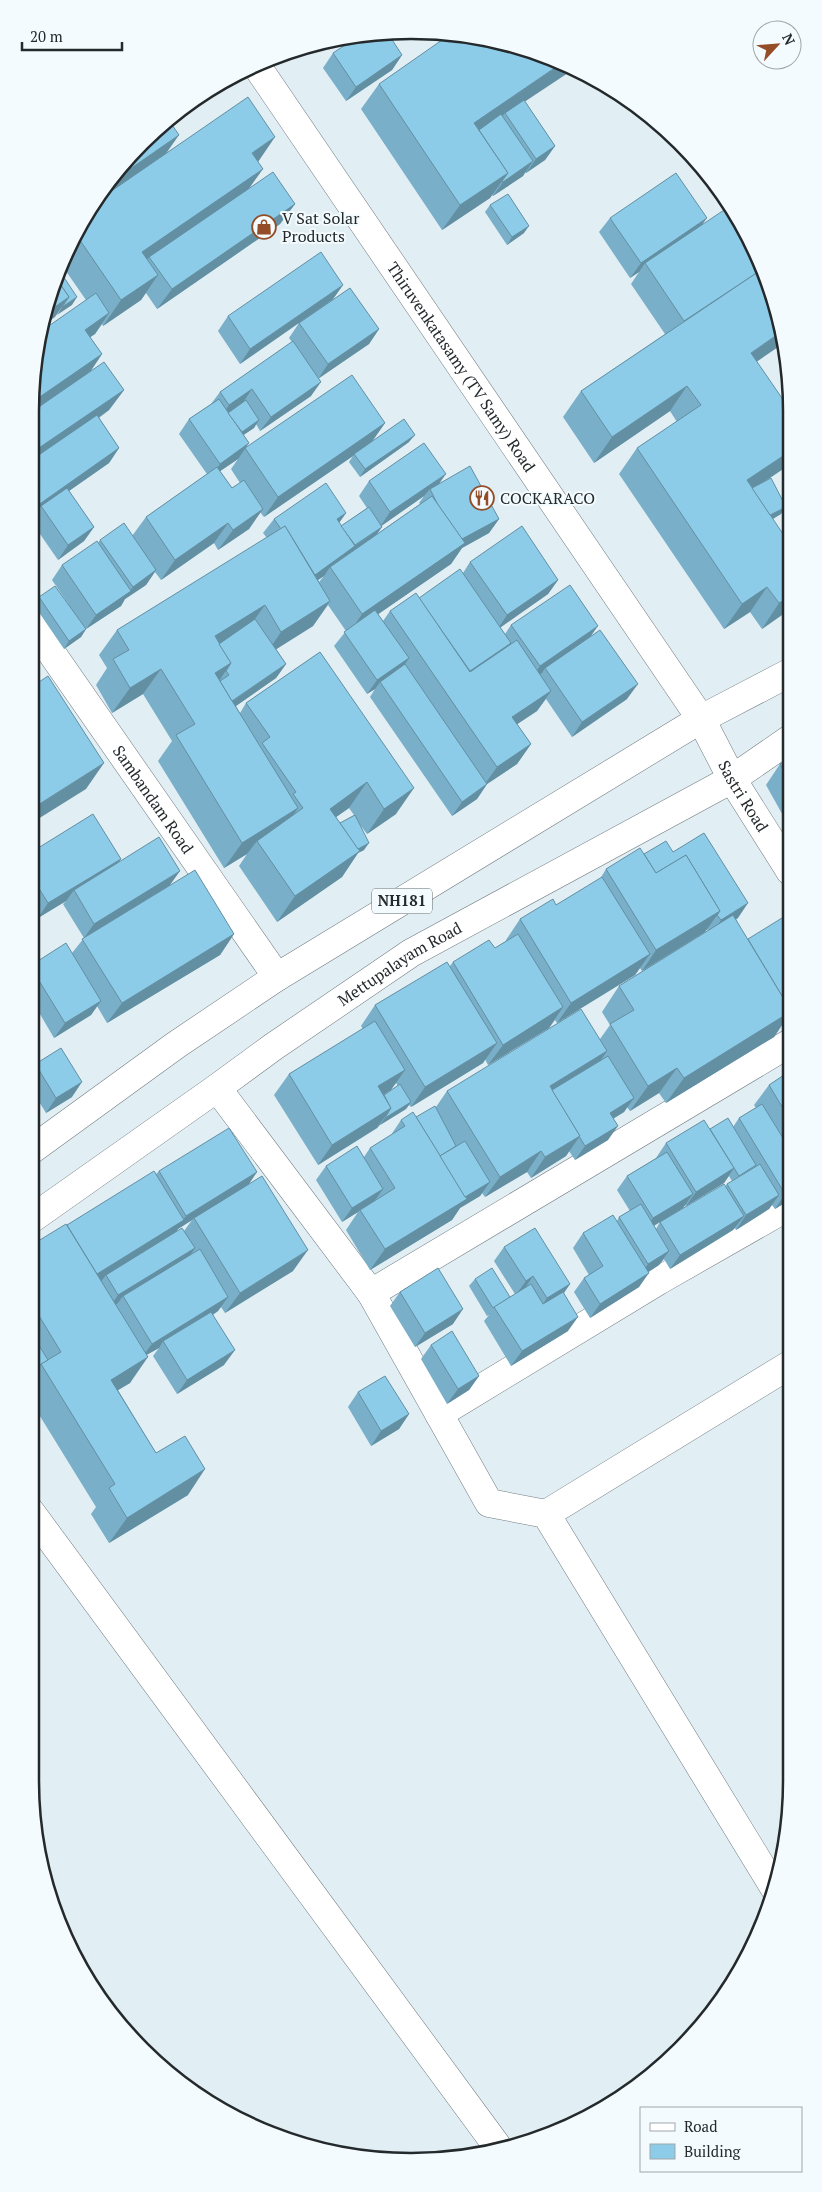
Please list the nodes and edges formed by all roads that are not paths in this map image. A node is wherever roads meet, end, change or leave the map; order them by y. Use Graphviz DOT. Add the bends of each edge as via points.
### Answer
graph roads {
  1 [pos="260,71"];
  2 [pos="39,635"];
  3 [pos="783,677"];
  4 [pos="701,719"];
  5 [pos="783,744"];
  6 [pos="732,779"];
  7 [pos="783,860"];
  8 [pos="277,977"];
  9 [pos="783,1047"];
  10 [pos="217,1088"];
  11 [pos="39,1144"];
  12 [pos="783,1211"];
  13 [pos="39,1214"];
  14 [pos="371,1293"];
  15 [pos="783,1369"];
  16 [pos="439,1414"];
  17 [pos="546,1514"];
  18 [pos="39,1523"];
  19 [pos="770,1879"];
  20 [pos="495,2144"];
  1 -- 4 [label="main road, Thiruvenkatasamy (TV Samy) Road"];
  2 -- 8 [label="main road, Sambandam Road"];
  3 -- 4 [label="main road, NH181"];
  4 -- 6 [label="main road, Sastri Road"];
  4 -- 8 [label="main road, NH181"];
  5 -- 6 [label="main road, Mettupalayam Road"];
  6 -- 7 [label="main road, Sastri Road"];
  6 -- 10 [label="main road, Mettupalayam Road" via="411,953"];
  8 -- 11 [label="main road, NH181" via="176,1045"];
  9 -- 14 [label="main road"];
  10 -- 13 [label="main road, Mettupalayam Road"];
  10 -- 14 [label="main road"];
  12 -- 16 [label="main road" via="658,1281"];
  14 -- 16 [label="main road"];
  15 -- 17 [label="main road"];
  16 -- 17 [label="main road" via="489,1503"];
  17 -- 19 [label="main road"];
  18 -- 20 [label="main road"];
}
